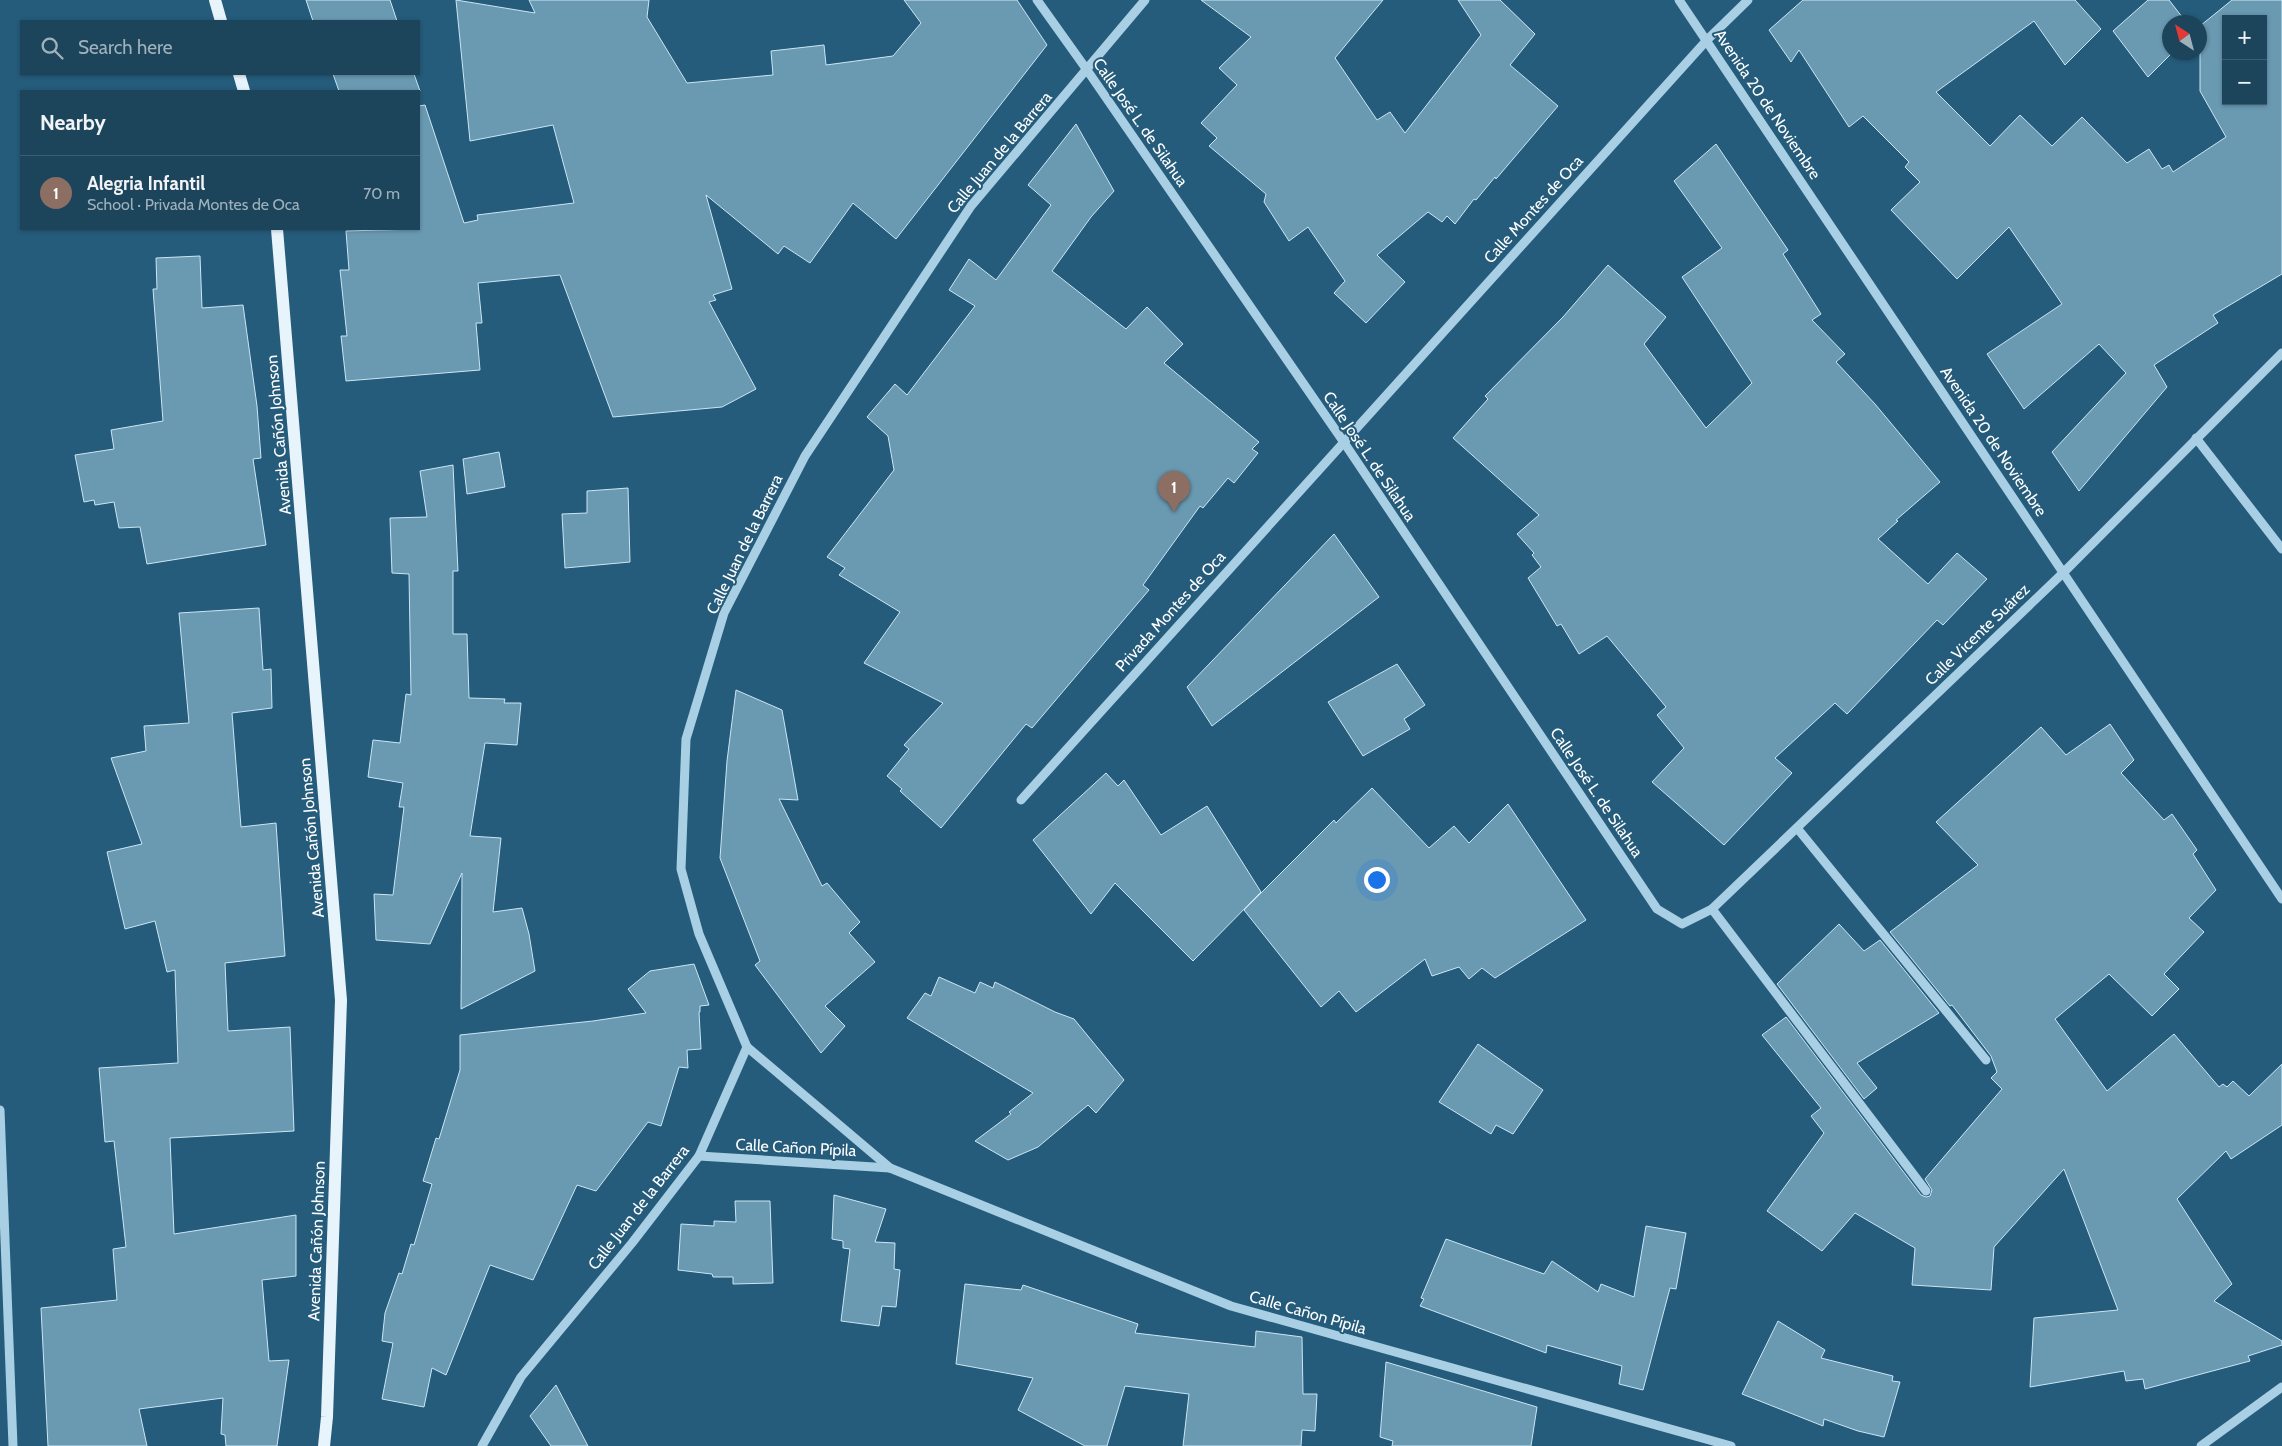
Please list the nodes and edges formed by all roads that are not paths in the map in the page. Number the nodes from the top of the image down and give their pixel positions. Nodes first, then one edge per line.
1 (214, 0) edge
2 (1037, 0) edge
3 (1145, 0) edge
4 (1679, 0) edge
5 (1748, 0) edge
6 (222, 20) edge
7 (1707, 40) junction
8 (1087, 70) junction
9 (239, 75) edge
10 (244, 90) edge
11 (277, 230) edge
12 (2282, 352) edge
13 (2196, 438) junction
14 (1343, 442) junction
15 (2282, 549) edge
16 (2064, 572) junction
17 (1021, 800) dead end
18 (1797, 828) junction
19 (2282, 899) edge
20 (1712, 909) junction
21 (1682, 924) joint
22 (747, 1047) junction
23 (1986, 1060) dead end
24 (0, 1110) edge
25 (699, 1156) junction
26 (890, 1168) junction
27 (1926, 1191) dead end
28 (2282, 1387) edge
29 (13, 1446) edge
30 (324, 1446) edge
31 (482, 1446) edge
32 (1732, 1446) edge
33 (2201, 1446) edge

1 - 6 main road
2 - 8 street, Calle José L. de Silahua
3 - 8 street, Calle Juan de la Barrera
4 - 7 street, Avenida 20 de Noviembre
5 - 7 street, Calle Montes de Oca
7 - 14 street, Calle Montes de Oca
7 - 16 street, Avenida 20 de Noviembre
8 - 14 street, Calle José L. de Silahua
8 - 22 street, Calle Juan de la Barrera
9 - 10 main road
11 - 30 main road, Avenida Cañón Johnson
12 - 13 street, Calle Vicente Suárez
13 - 15 street
13 - 16 street, Calle Vicente Suárez
14 - 17 street, Privada Montes de Oca
14 - 21 street, Calle José L. de Silahua
16 - 18 street, Calle Vicente Suárez
16 - 19 street, Avenida 20 de Noviembre
18 - 20 street, Calle Vicente Suárez
18 - 23 street
20 - 21 street, Calle Vicente Suárez
20 - 27 street
22 - 25 street, Calle Juan de la Barrera
22 - 26 street, Calle Cañon Pípila
24 - 29 street
25 - 26 street, Calle Cañon Pípila
25 - 31 street, Calle Juan de la Barrera
26 - 32 street, Calle Cañon Pípila
28 - 33 street

